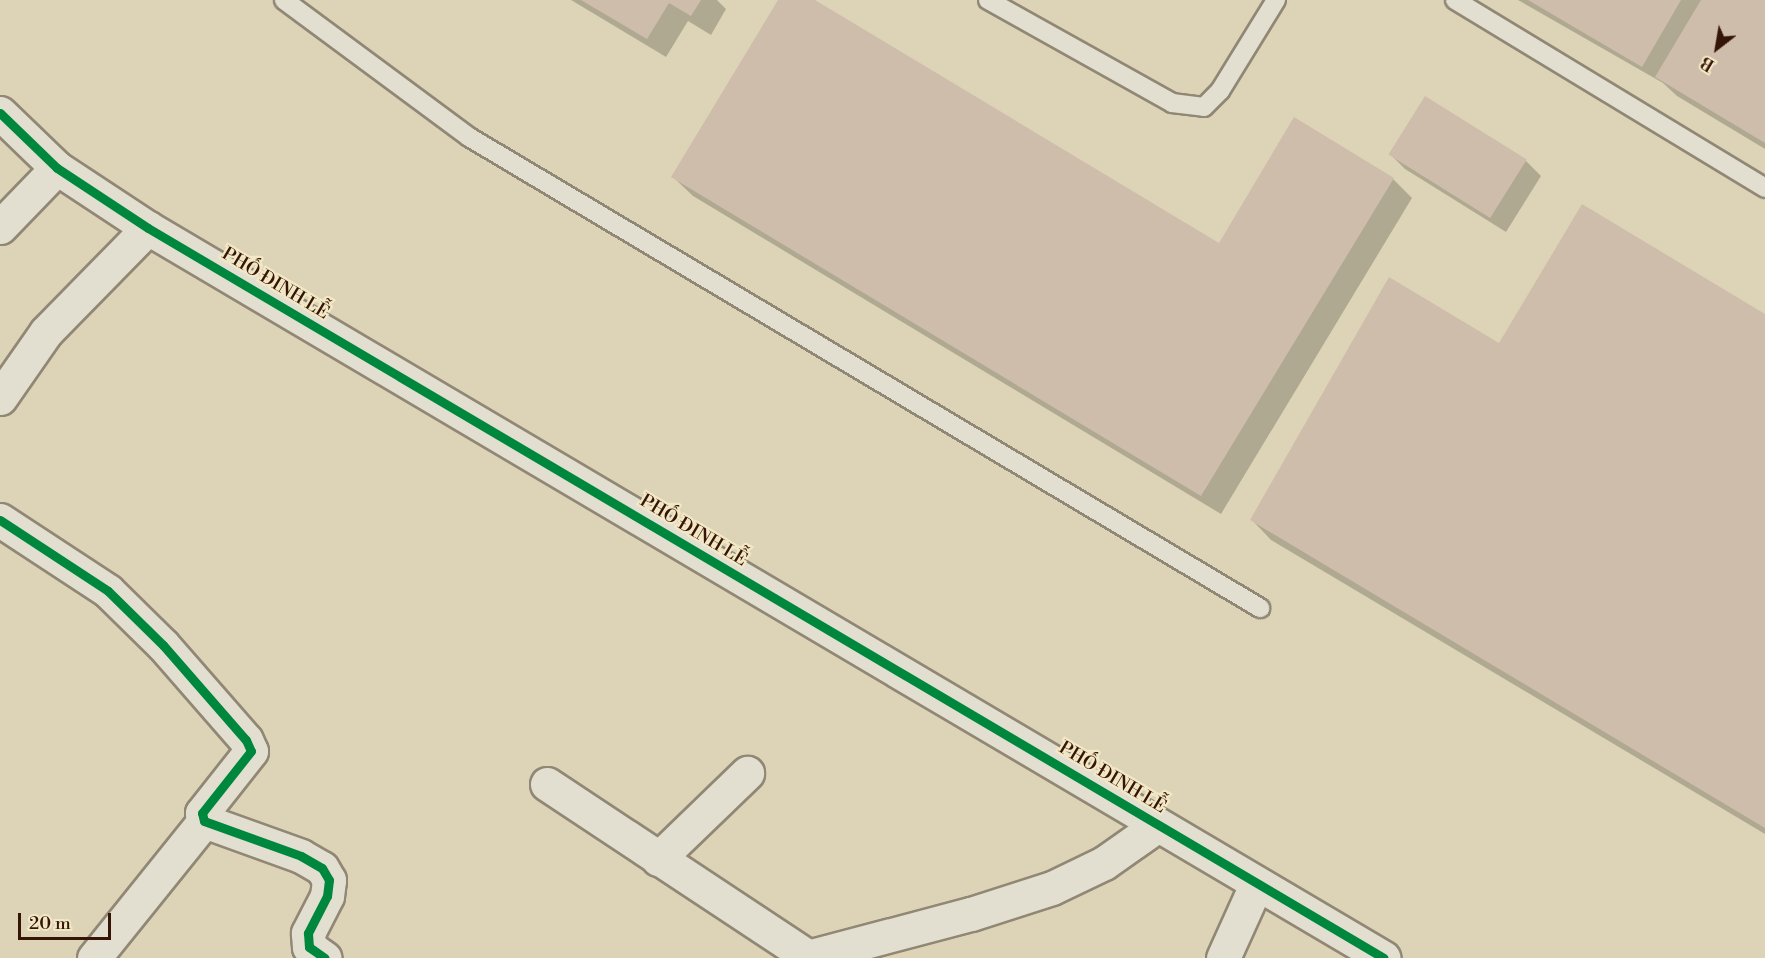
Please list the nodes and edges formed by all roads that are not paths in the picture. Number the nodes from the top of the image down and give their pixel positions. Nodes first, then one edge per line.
1 (284, 0) edge
2 (988, 0) edge
3 (1276, 0) edge
4 (1455, 0) edge
5 (0, 113) edge
6 (57, 168) junction
7 (1765, 189) edge
8 (0, 227) edge
9 (148, 228) junction
10 (0, 398) edge
11 (0, 520) edge
12 (1260, 608) dead end
13 (747, 773) dead end
14 (548, 784) dead end
15 (204, 821) junction
16 (1158, 825) junction
17 (658, 859) junction
18 (1256, 885) junction
19 (94, 958) edge
20 (325, 958) edge
21 (806, 958) edge
22 (1223, 958) edge
23 (1384, 958) edge

1 - 12 lane
2 - 3 lane
4 - 7 lane
5 - 6 street, PHỐ ĐINH LỄ
6 - 8 street
6 - 9 street, PHỐ ĐINH LỄ
9 - 10 street
9 - 16 street, PHỐ ĐINH LỄ
11 - 15 street
13 - 17 street
14 - 17 street
15 - 19 street
15 - 20 street
16 - 18 street, PHỐ ĐINH LỄ
16 - 21 street
17 - 21 street
18 - 22 street
18 - 23 street, PHỐ ĐINH LỄ

